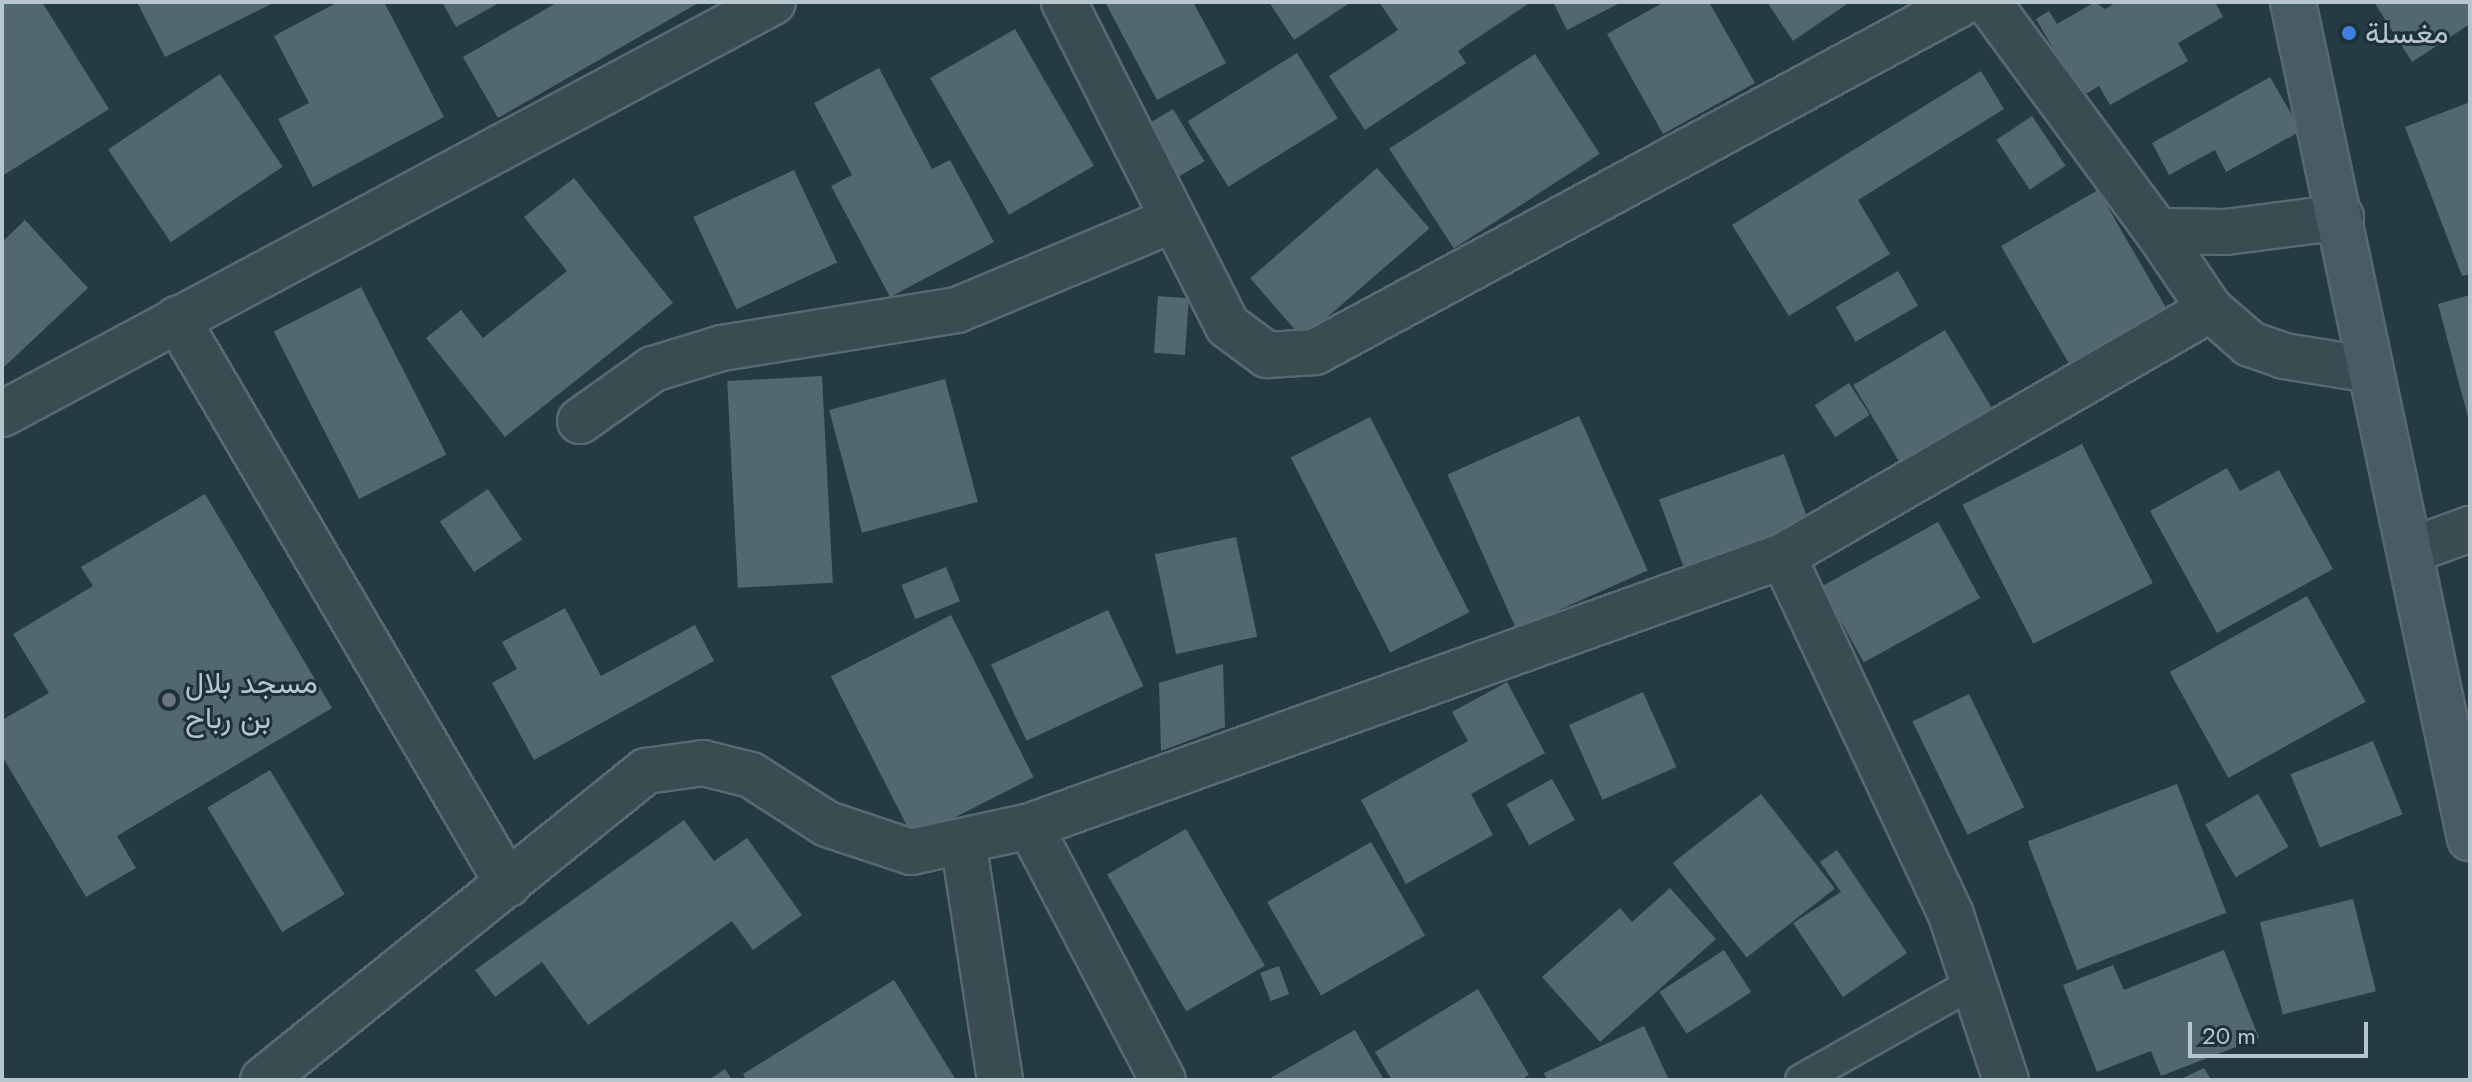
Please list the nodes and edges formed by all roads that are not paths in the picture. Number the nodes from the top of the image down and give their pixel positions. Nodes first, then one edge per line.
1 (773, 2) edge
2 (1064, 2) edge
3 (1964, 2) edge
4 (1988, 2) edge
5 (2293, 2) edge
6 (2341, 217) junction
7 (1172, 220) junction
8 (2157, 231) junction
9 (2210, 309) junction
10 (177, 319) junction
11 (2371, 370) junction
12 (2, 414) edge
13 (580, 421) dead end
14 (2470, 529) edge
15 (2410, 551) junction
16 (1783, 556) junction
17 (1030, 826) junction
18 (2470, 838) edge
19 (963, 841) junction
20 (508, 884) junction
21 (1973, 983) junction
22 (263, 1080) edge
23 (1000, 1080) edge
24 (1163, 1080) edge
25 (1801, 1080) edge
26 (2006, 1080) edge

1 - 10 street
2 - 7 street
3 - 7 street
4 - 8 street
5 - 6 main road
6 - 8 street
6 - 11 main road
7 - 13 street
8 - 9 street
9 - 11 street
9 - 16 street
10 - 12 street
10 - 20 street
11 - 15 main road
14 - 15 street
15 - 18 main road
16 - 17 street
16 - 21 street
17 - 19 street
17 - 24 street
19 - 20 street
19 - 23 street
20 - 22 street
21 - 25 lane
21 - 26 street

